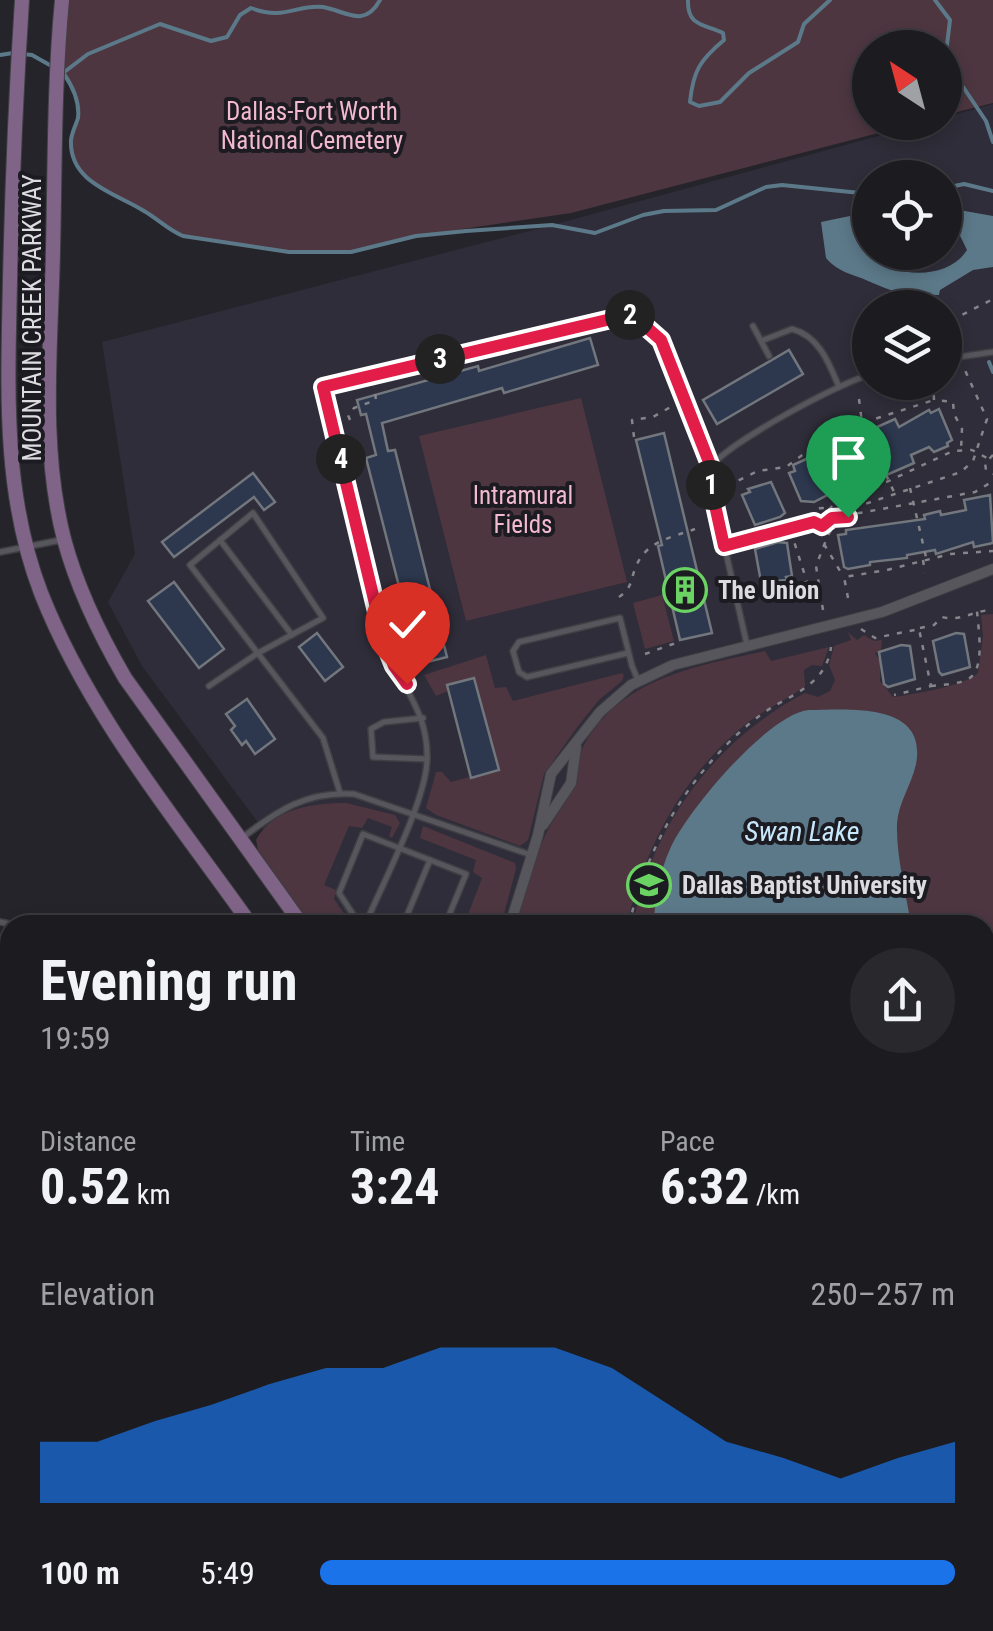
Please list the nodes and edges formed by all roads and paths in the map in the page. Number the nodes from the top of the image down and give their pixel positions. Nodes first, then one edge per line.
1 (22, 0) edge
2 (62, 0) edge
3 (993, 300) edge
4 (753, 326) dead end
5 (760, 341) junction
6 (993, 352) edge
7 (964, 355) junction
8 (768, 356) dead end
9 (373, 382) dead end
10 (852, 382) edge
11 (839, 387) junction
12 (859, 400) edge
13 (934, 400) joint
14 (676, 404) dead end
15 (643, 409) dead end
16 (643, 418) junction
17 (350, 420) dead end
18 (862, 424) junction
19 (634, 437) dead end
20 (961, 450) junction
21 (976, 452) junction
22 (993, 455) edge
23 (987, 458) junction
24 (711, 467) junction
25 (993, 474) edge
26 (993, 481) edge
27 (888, 482) junction
28 (727, 486) dead end
29 (910, 488) junction
30 (895, 493) junction
31 (916, 504) junction
32 (829, 510) junction
33 (839, 517) junction
34 (832, 518) junction
35 (814, 522) junction
36 (694, 529) dead end
37 (790, 529) junction
38 (64, 539) junction
39 (220, 540) junction
40 (824, 544) junction
41 (26, 546) junction
42 (724, 546) junction
43 (993, 551) edge
44 (0, 552) edge
45 (925, 560) junction
46 (993, 568) edge
47 (925, 573) dead end
48 (844, 577) junction
49 (807, 582) junction
50 (754, 594) dead end
51 (620, 597) dead end
52 (848, 598) dead end
53 (821, 602) junction
54 (823, 610) dead end
55 (937, 610) dead end
56 (993, 610) edge
57 (977, 612) junction
58 (942, 617) junction
59 (860, 628) dead end
60 (919, 629) junction
61 (292, 635) junction
62 (746, 645) junction
63 (831, 646) dead end
64 (673, 651) dead end
65 (258, 653) junction
66 (628, 653) junction
67 (645, 654) dead end
68 (638, 680) junction
69 (209, 686) dead end
70 (931, 686) junction
71 (894, 696) dead end
72 (423, 718) junction
73 (577, 743) junction
74 (427, 759) junction
75 (340, 793) junction
76 (412, 815) junction
77 (538, 835) junction
78 (242, 838) junction
79 (398, 847) junction
80 (530, 856) junction
81 (430, 860) junction
82 (244, 915) edge
83 (295, 915) edge
84 (355, 915) edge
85 (367, 915) edge
86 (407, 915) edge
87 (449, 915) edge
88 (513, 915) edge
89 (633, 915) edge

1 - 41 main road, MOUNTAIN CREEK PARKWAY
2 - 38 main road, MOUNTAIN CREEK PARKWAY
3 - 7 path
4 - 5 lane
5 - 8 lane
5 - 11 lane
6 - 7 lane
7 - 21 path
9 - 17 path
10 - 11 lane
11 - 24 lane
12 - 18 path
13 - 18 path
13 - 20 path
14 - 16 path
15 - 16 path
16 - 19 path
18 - 27 path
18 - 28 path
20 - 21 path
20 - 27 path
21 - 23 path
21 - 29 path
22 - 23 path
23 - 25 path
24 - 42 lane
24 - 72 lane
26 - 31 path
27 - 30 path
27 - 32 path
29 - 30 path
29 - 31 path
30 - 33 path
31 - 33 path
31 - 45 path
32 - 34 path
32 - 35 path
33 - 34 path
33 - 40 path
34 - 35 path
35 - 37 path
36 - 51 path
37 - 42 path
37 - 49 path
38 - 41 lane
38 - 78 main road, MOUNTAIN CREEK PARKWAY
39 - 61 lane
39 - 61 lane
39 - 65 lane
40 - 48 path
40 - 53 path
41 - 44 lane
41 - 82 main road, MOUNTAIN CREEK PARKWAY
42 - 62 lane
43 - 45 path
45 - 47 path
45 - 48 path
46 - 62 street
48 - 52 path
49 - 50 path
49 - 53 path
53 - 54 path
55 - 58 path
56 - 57 path
57 - 58 path
57 - 70 path
58 - 60 path
59 - 60 path
60 - 70 path
61 - 65 lane
62 - 68 street
63 - 89 path
64 - 67 path
65 - 69 lane
65 - 75 lane
66 - 66 lane
66 - 68 lane
68 - 73 street
70 - 71 path
72 - 74 lane
72 - 74 lane
73 - 77 street
73 - 77 street
74 - 76 lane
75 - 76 lane
75 - 78 lane
76 - 79 lane
76 - 80 lane
77 - 80 street
78 - 83 main road, MOUNTAIN CREEK PARKWAY
79 - 81 lane
79 - 84 lane
79 - 85 lane
80 - 88 street
81 - 86 lane
81 - 87 lane

